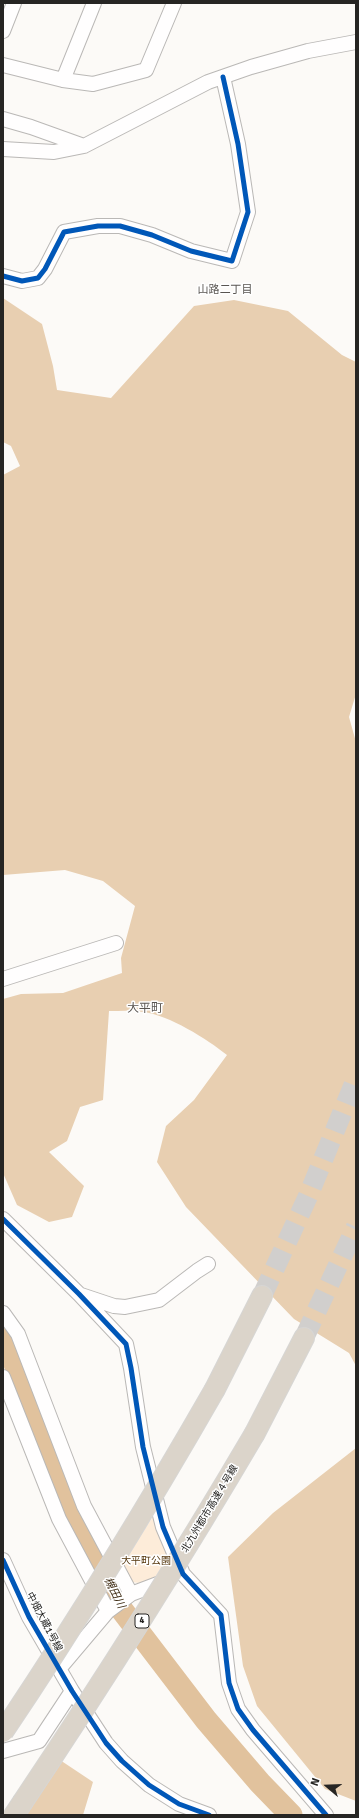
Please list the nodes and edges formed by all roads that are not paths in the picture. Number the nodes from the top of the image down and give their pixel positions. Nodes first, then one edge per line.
1 (14, 3) edge
2 (94, 3) edge
3 (174, 3) edge
4 (3, 31) edge
5 (356, 42) edge
6 (3, 65) edge
7 (223, 77) junction
8 (62, 80) junction
9 (3, 119) edge
10 (84, 146) junction
11 (3, 149) edge
12 (3, 276) edge
13 (116, 942) dead end
14 (3, 979) edge
15 (3, 1219) edge
16 (208, 1264) dead end
17 (79, 1294) junction
18 (262, 1296) tunnel mouth
19 (3, 1313) edge
20 (304, 1338) tunnel mouth
21 (3, 1377) edge
22 (3, 1560) edge
23 (183, 1574) junction
24 (131, 1594) junction
25 (108, 1610) junction
26 (59, 1669) junction
27 (72, 1691) junction
28 (3, 1732) edge
29 (3, 1752) edge
30 (18, 1809) edge
31 (209, 1815) edge
32 (326, 1815) edge

1 - 4 street
2 - 8 street
3 - 8 street
5 - 7 street
6 - 8 street
7 - 10 street
7 - 12 street
9 - 10 street
10 - 11 street
13 - 14 street
15 - 17 street
16 - 17 street
17 - 23 street
18 - 28 highway, bridge
19 - 24 street
20 - 30 highway, 北九州都市高速４号線 / 4, bridge
21 - 25 street
22 - 26 street, 中畑大蔵1号線
23 - 24 street
23 - 32 street
24 - 25 street
25 - 26 street
26 - 27 street, 中畑大蔵1号線
27 - 29 street
27 - 31 street, 中畑大蔵1号線

